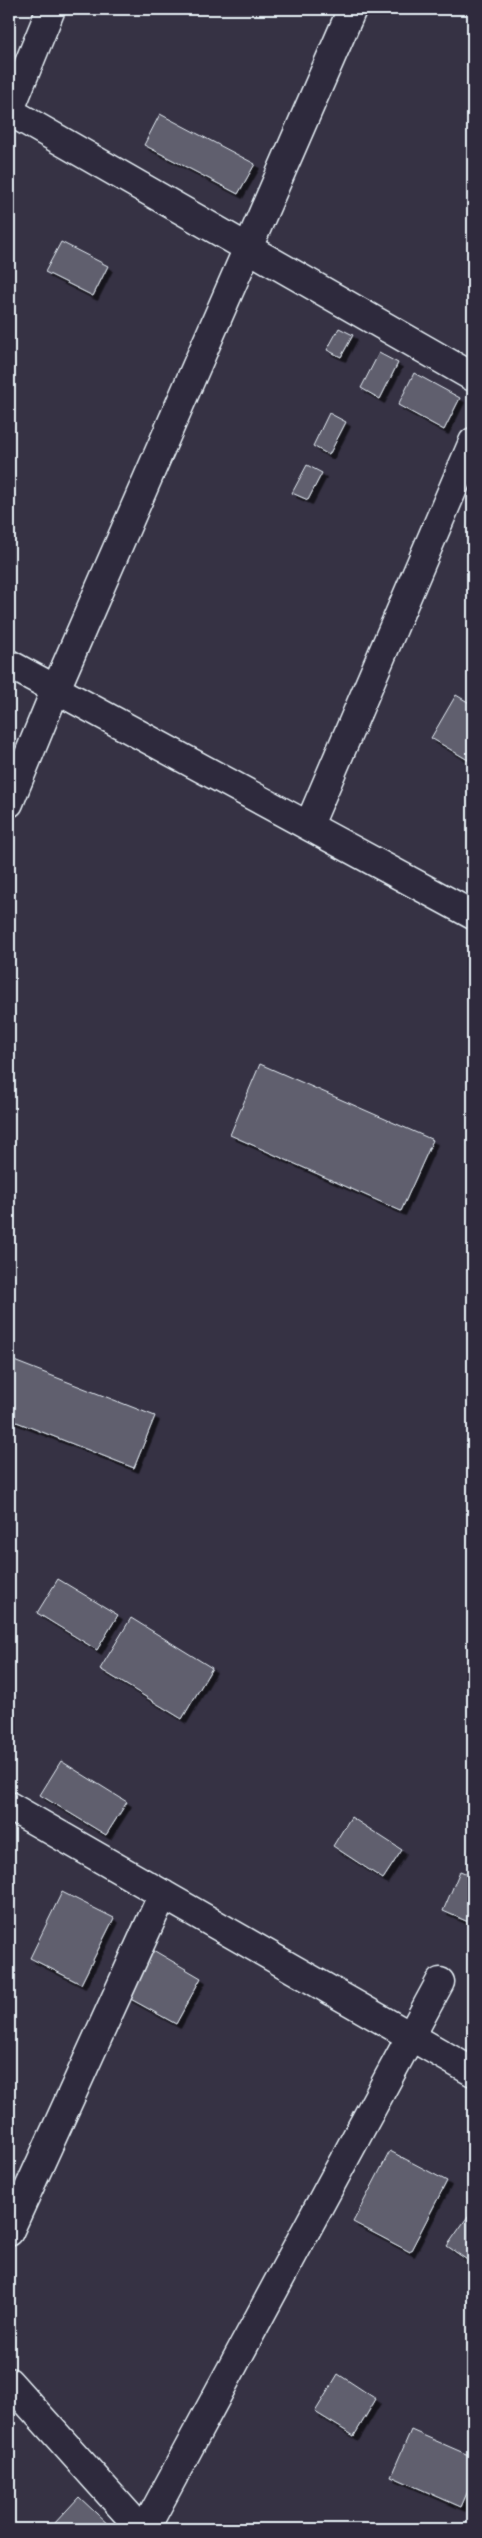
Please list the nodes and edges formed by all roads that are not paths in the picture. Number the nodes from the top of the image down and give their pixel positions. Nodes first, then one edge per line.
1 (51, 9) edge
2 (352, 9) edge
3 (9, 112) edge
4 (248, 249) junction
5 (473, 377) edge
6 (473, 442) edge
7 (9, 664) edge
8 (55, 691) junction
9 (9, 803) edge
10 (308, 825) junction
11 (473, 915) edge
12 (9, 1806) edge
13 (163, 1894) junction
14 (440, 1982) dead end
15 (412, 2037) junction
16 (473, 2072) edge
17 (9, 2232) edge
18 (9, 2382) edge
19 (141, 2529) edge
20 (145, 2529) edge

1 - 3 street
2 - 4 street
3 - 4 street
4 - 5 street
4 - 8 street
6 - 10 street
7 - 8 street
8 - 9 street
8 - 10 street
10 - 11 street
12 - 13 street
13 - 15 street
13 - 17 street
14 - 15 street
15 - 16 street
15 - 20 street
18 - 19 street

